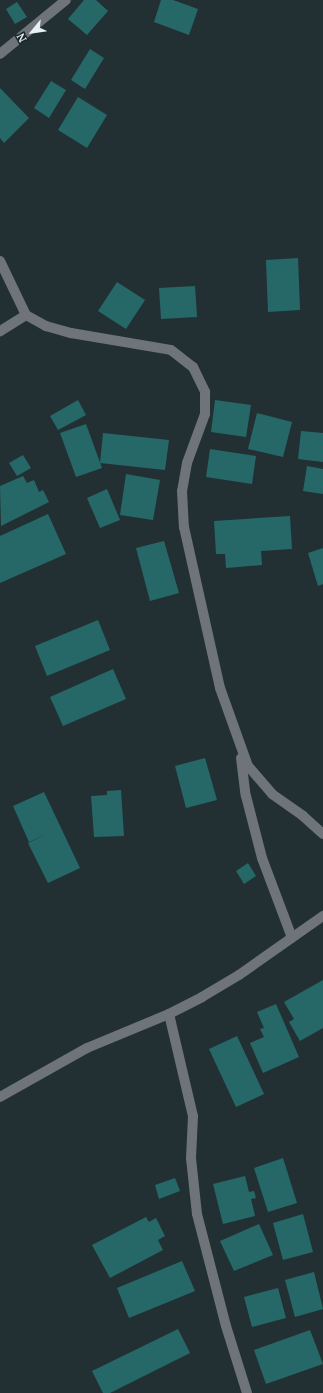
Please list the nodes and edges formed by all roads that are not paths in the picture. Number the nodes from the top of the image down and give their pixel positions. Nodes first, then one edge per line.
1 (66, 0) edge
2 (0, 54) edge
3 (0, 261) edge
4 (26, 315) junction
5 (0, 331) edge
6 (240, 750) junction
7 (323, 834) edge
8 (323, 916) edge
9 (292, 938) junction
10 (169, 1014) junction
11 (0, 1097) edge
12 (247, 1393) edge

1 - 2 street
3 - 4 street
4 - 5 street
4 - 6 street
6 - 7 street
6 - 9 street
8 - 9 street
9 - 10 street
10 - 11 street
10 - 12 street

